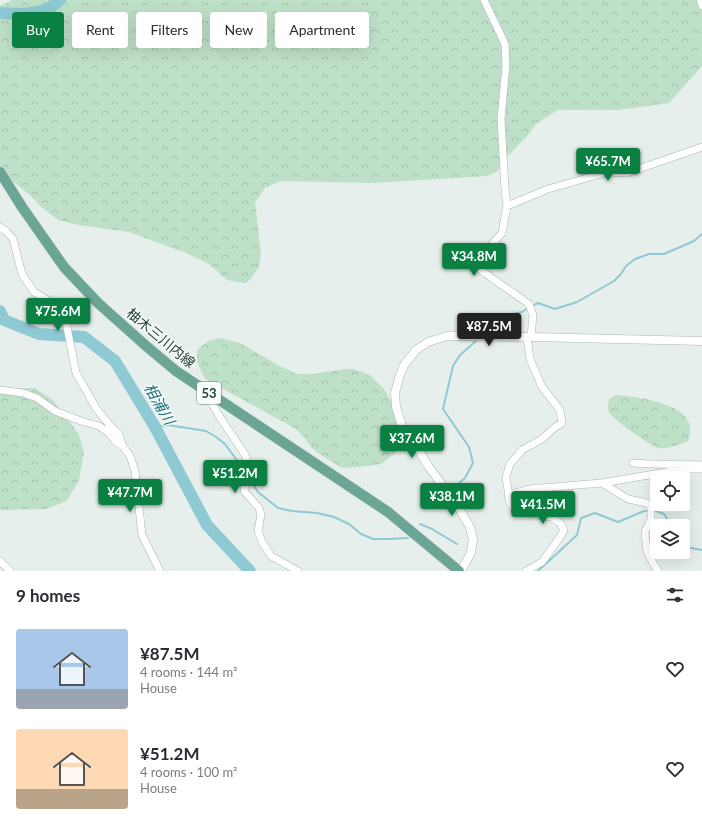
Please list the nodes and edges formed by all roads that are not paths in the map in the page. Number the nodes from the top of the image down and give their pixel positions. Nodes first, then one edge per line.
1 (484, 0) edge
2 (700, 0) edge
3 (702, 6) edge
4 (702, 147) edge
5 (0, 172) edge
6 (508, 206) junction
7 (0, 227) edge
8 (529, 336) junction
9 (702, 341) edge
10 (202, 389) junction
11 (0, 390) edge
12 (122, 445) junction
13 (633, 463) dead end
14 (702, 465) edge
15 (702, 470) edge
16 (602, 483) junction
17 (508, 495) junction
18 (0, 561) edge
19 (10, 571) edge
20 (160, 571) edge
21 (298, 571) edge
22 (460, 571) edge
23 (526, 571) edge
24 (658, 571) edge

1 - 6 street
2 - 3 street
4 - 6 street
5 - 10 main road, 柚木三川内線 / 53
6 - 8 street
7 - 12 street
8 - 9 street
8 - 17 street
8 - 22 street
10 - 21 street
10 - 22 main road, 柚木三川内線 / 53
11 - 12 street
12 - 20 street
13 - 14 street
15 - 16 street
16 - 17 street
16 - 24 street
17 - 23 street
18 - 19 street

